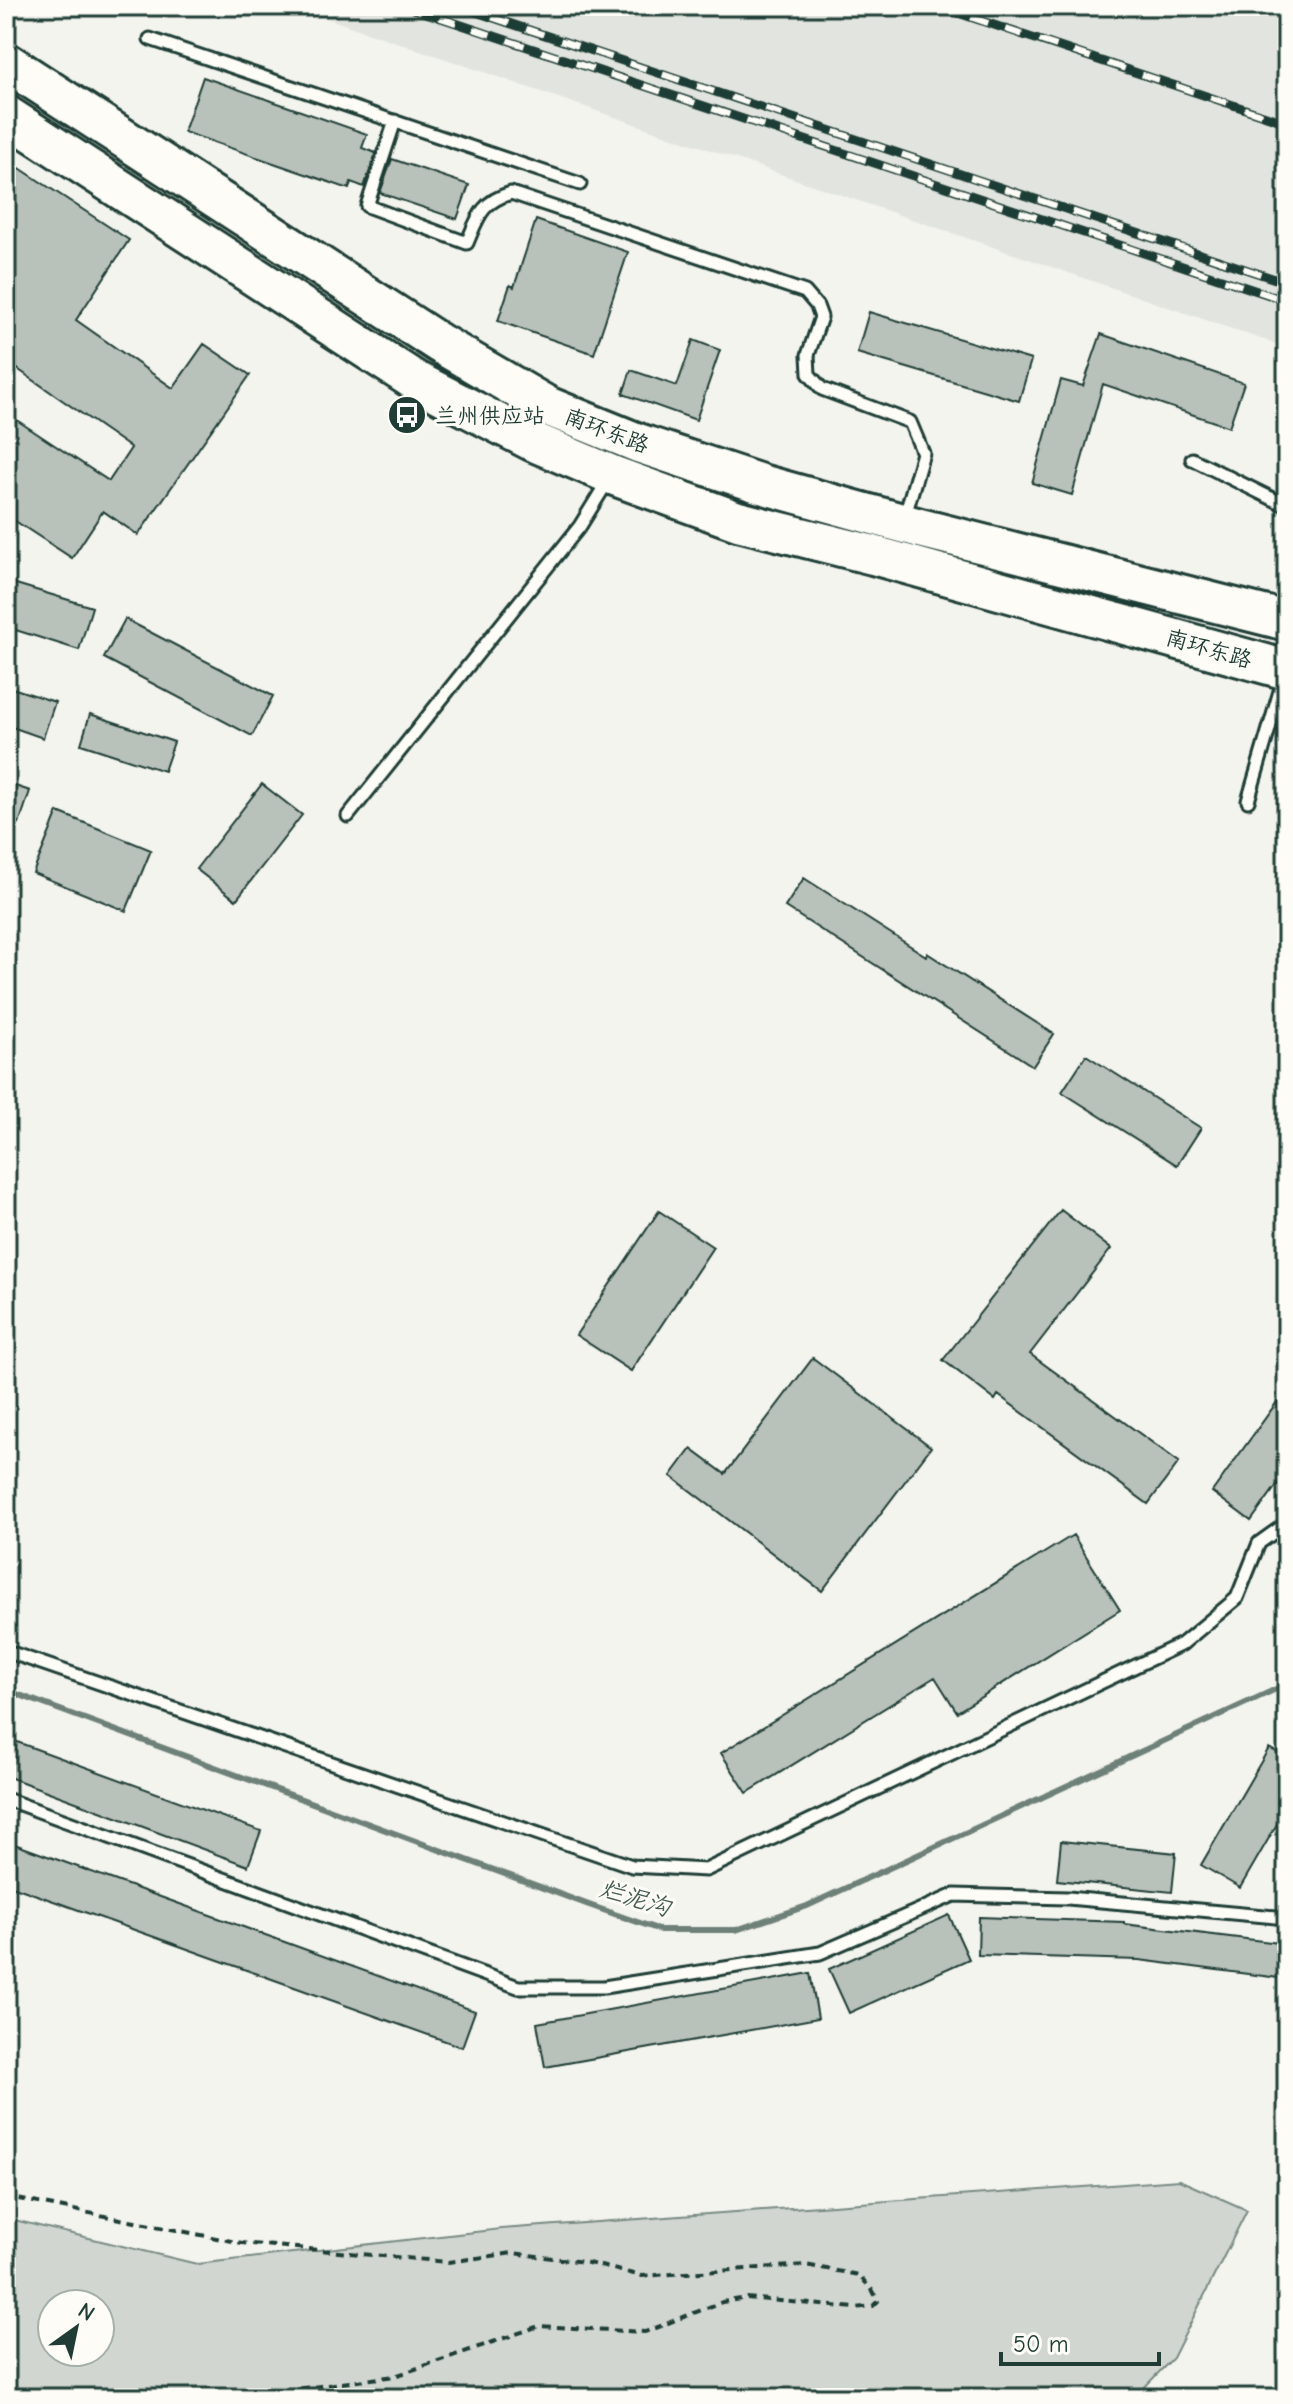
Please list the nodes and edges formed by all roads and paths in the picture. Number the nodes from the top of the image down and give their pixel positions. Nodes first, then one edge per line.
1 (150, 39) dead end
2 (6, 62) edge
3 (6, 115) edge
4 (395, 121) junction
5 (580, 184) dead end
6 (1192, 459) dead end
7 (612, 475) junction
8 (1287, 506) edge
9 (903, 523) junction
10 (1286, 617) edge
11 (1287, 670) edge
12 (1248, 801) dead end
13 (348, 816) dead end
14 (1287, 1523) edge
15 (6, 1651) edge
16 (6, 1799) edge
17 (1287, 1918) edge
18 (6, 2193) edge
19 (6, 2397) edge
20 (48, 2398) edge
21 (229, 2398) edge

1 - 4 lane
2 - 9 highway, 南环东路
3 - 7 highway, 南环东路
4 - 5 lane
4 - 9 lane
6 - 8 lane
7 - 11 highway, 南环东路
7 - 13 lane
9 - 10 highway, 南环东路
11 - 12 lane
14 - 15 lane
16 - 17 lane
18 - 21 path
19 - 20 path

